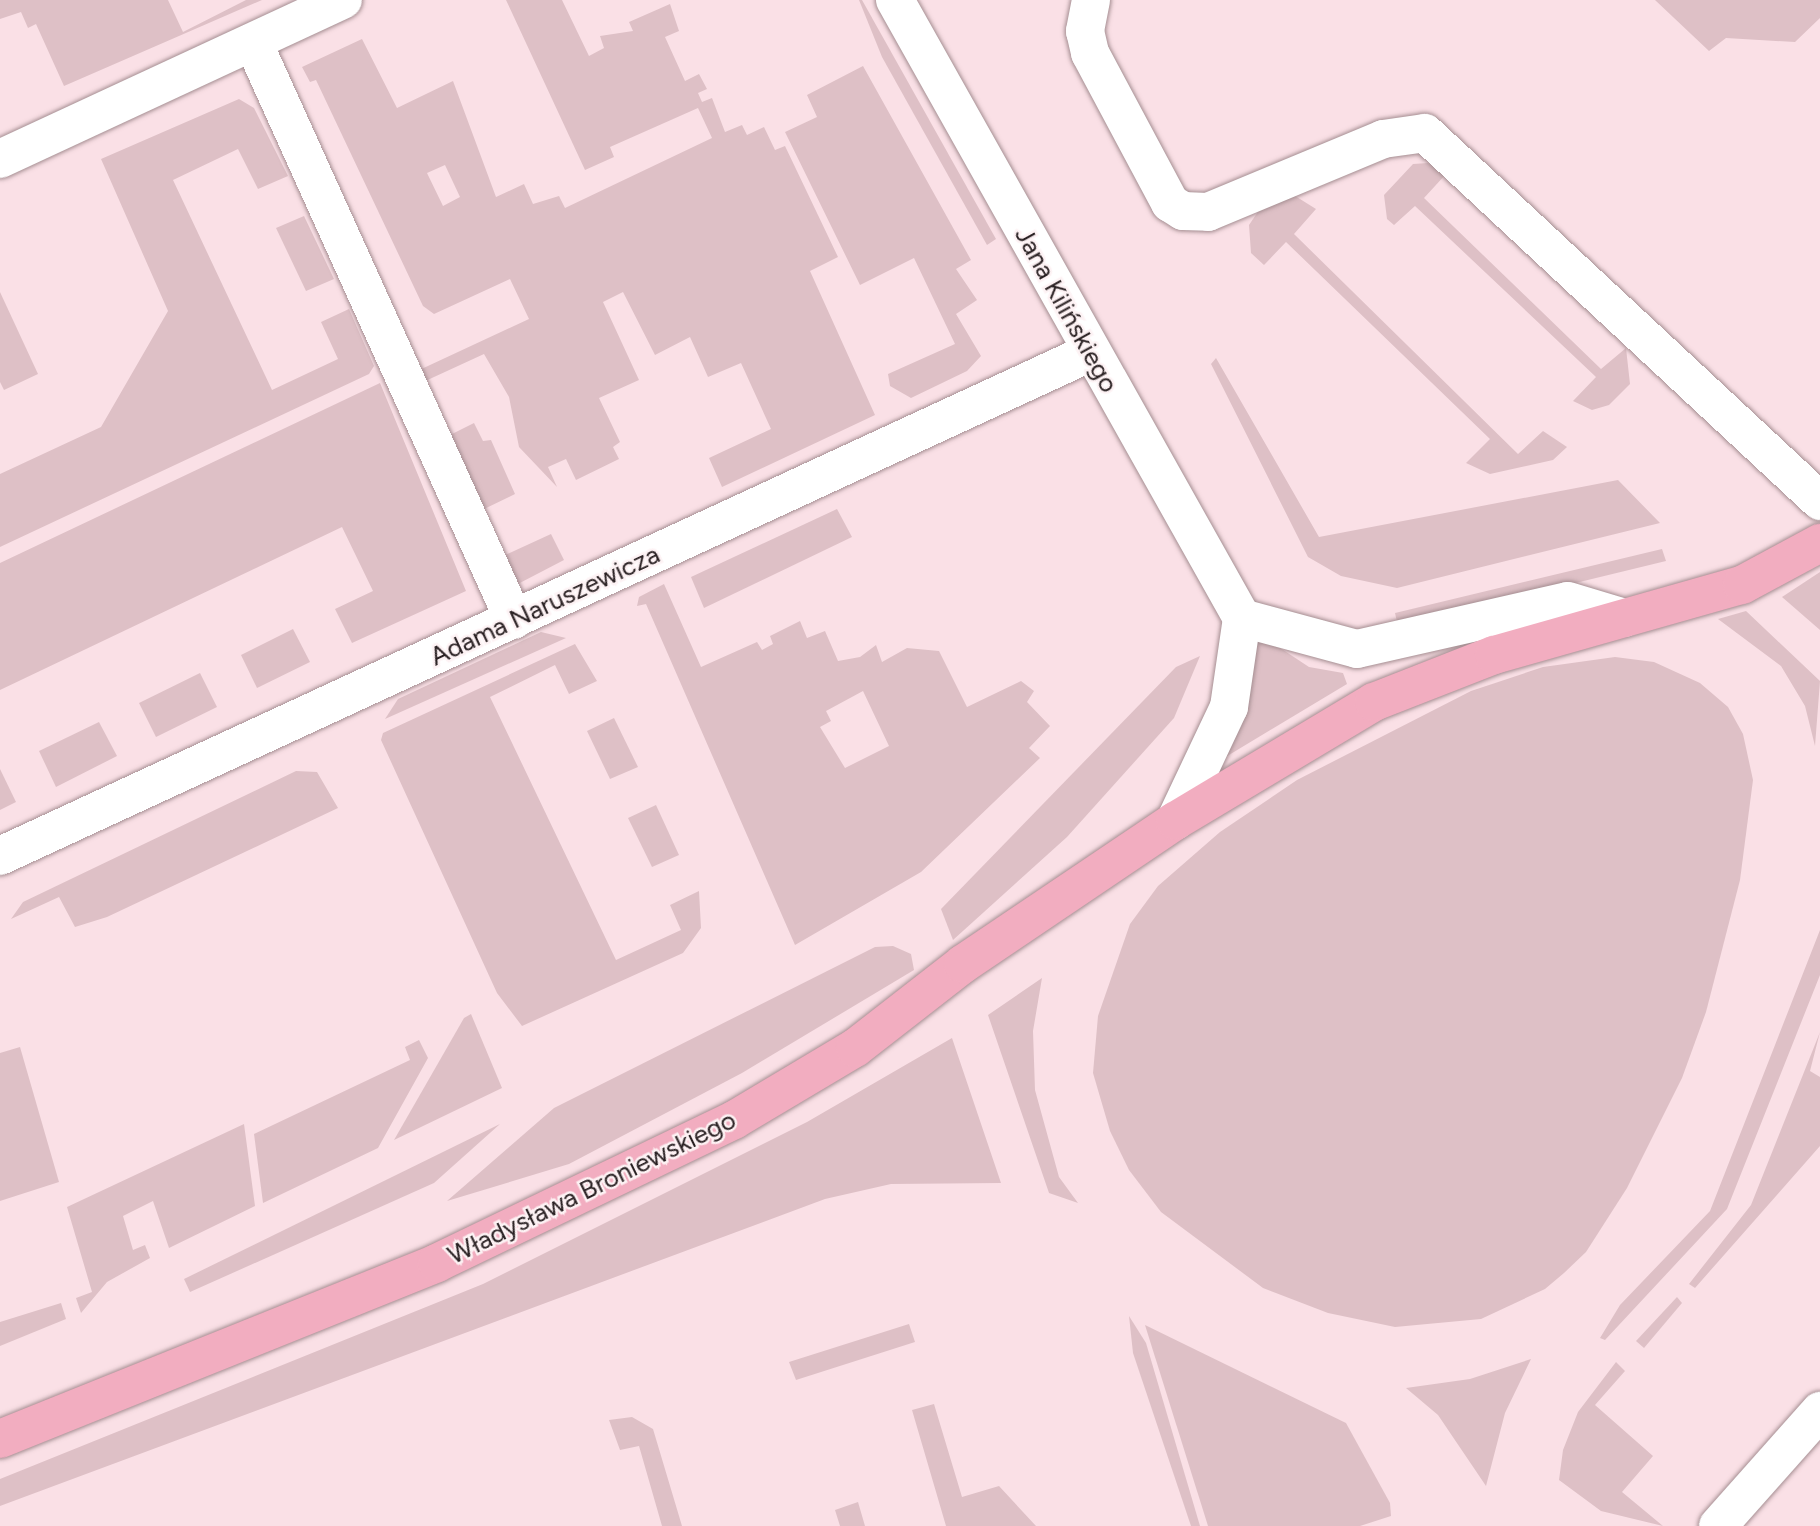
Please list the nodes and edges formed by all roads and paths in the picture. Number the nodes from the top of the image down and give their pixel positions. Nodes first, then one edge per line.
1 (343, 0) edge
2 (895, 0) edge
3 (1091, 0) edge
4 (303, 8) edge
5 (253, 42) junction
6 (0, 159) edge
7 (1089, 353) junction
8 (1820, 501) edge
9 (1820, 542) edge
10 (1635, 616) junction
11 (1242, 618) junction
12 (514, 620) junction
13 (1175, 821) junction
14 (0, 856) edge
15 (1820, 1411) edge
16 (0, 1439) edge
17 (1718, 1526) edge

1 - 4 street
2 - 7 street, Jana Kilińskiego
3 - 8 street
4 - 5 street
5 - 6 street
5 - 12 street
7 - 11 street, Jana Kilińskiego
7 - 12 street, Adama Naruszewicza
9 - 10 main road
10 - 11 street
10 - 13 main road, Władysława Broniewskiego
11 - 13 street
12 - 14 street, Adama Naruszewicza
13 - 16 main road, Władysława Broniewskiego
15 - 17 street

